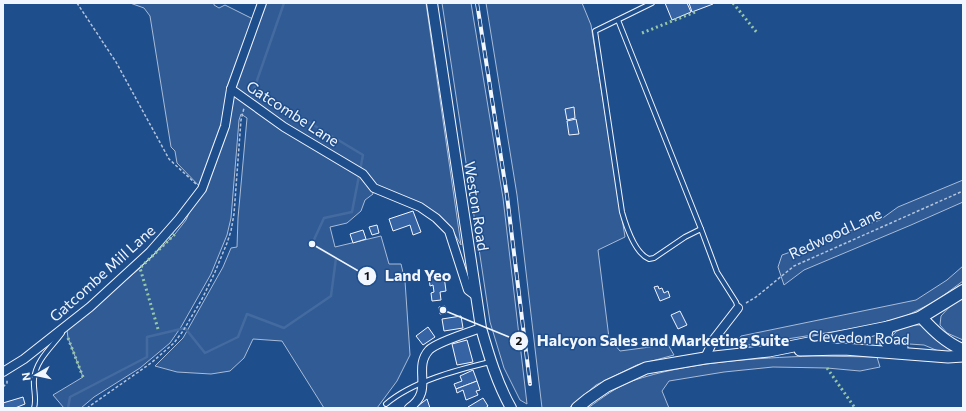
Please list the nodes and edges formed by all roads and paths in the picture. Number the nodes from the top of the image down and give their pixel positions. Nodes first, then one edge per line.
1 (77, 3) edge
2 (262, 3) edge
3 (432, 3) edge
4 (652, 3) edge
5 (618, 20) junction
6 (231, 89) junction
7 (246, 100) junction
8 (202, 189) junction
9 (963, 191) edge
10 (701, 229) junction
11 (963, 291) edge
12 (476, 296) junction
13 (738, 308) junction
14 (921, 317) junction
15 (66, 326) junction
16 (888, 327) junction
17 (481, 328) junction
18 (963, 350) edge
19 (769, 351) junction
20 (963, 356) edge
21 (948, 357) junction
22 (705, 358) junction
23 (490, 362) junction
24 (3, 372) edge
25 (423, 383) junction
26 (386, 404) dead end
27 (34, 408) edge
28 (87, 408) edge
29 (409, 408) edge
30 (511, 408) edge
31 (577, 408) edge

1 - 8 path
2 - 6 street, Gatcombe Lane
3 - 12 street, Weston Road
4 - 5 lane
5 - 10 lane
5 - 10 lane
6 - 7 street, Gatcombe Lane
6 - 8 street, Gatcombe Mill Lane
7 - 12 street, Gatcombe Lane
7 - 28 path
8 - 15 street, Gatcombe Mill Lane
9 - 13 path, Redwood Lane
10 - 13 lane
11 - 14 main road
12 - 17 street, Weston Road
13 - 22 street
14 - 16 main road, Clevedon Road
14 - 18 main road, Clevedon Road
15 - 24 street, Gatcombe Mill Lane
15 - 27 lane
16 - 19 main road, Clevedon Road
16 - 21 main road, Clevedon Road
17 - 23 street, Weston Road
17 - 25 street
19 - 21 main road, Clevedon Road
19 - 22 main road, Clevedon Road
20 - 21 main road, Clevedon Road
22 - 31 main road, Clevedon Road
23 - 25 lane
23 - 30 street, Weston Road
25 - 26 lane
25 - 29 street

